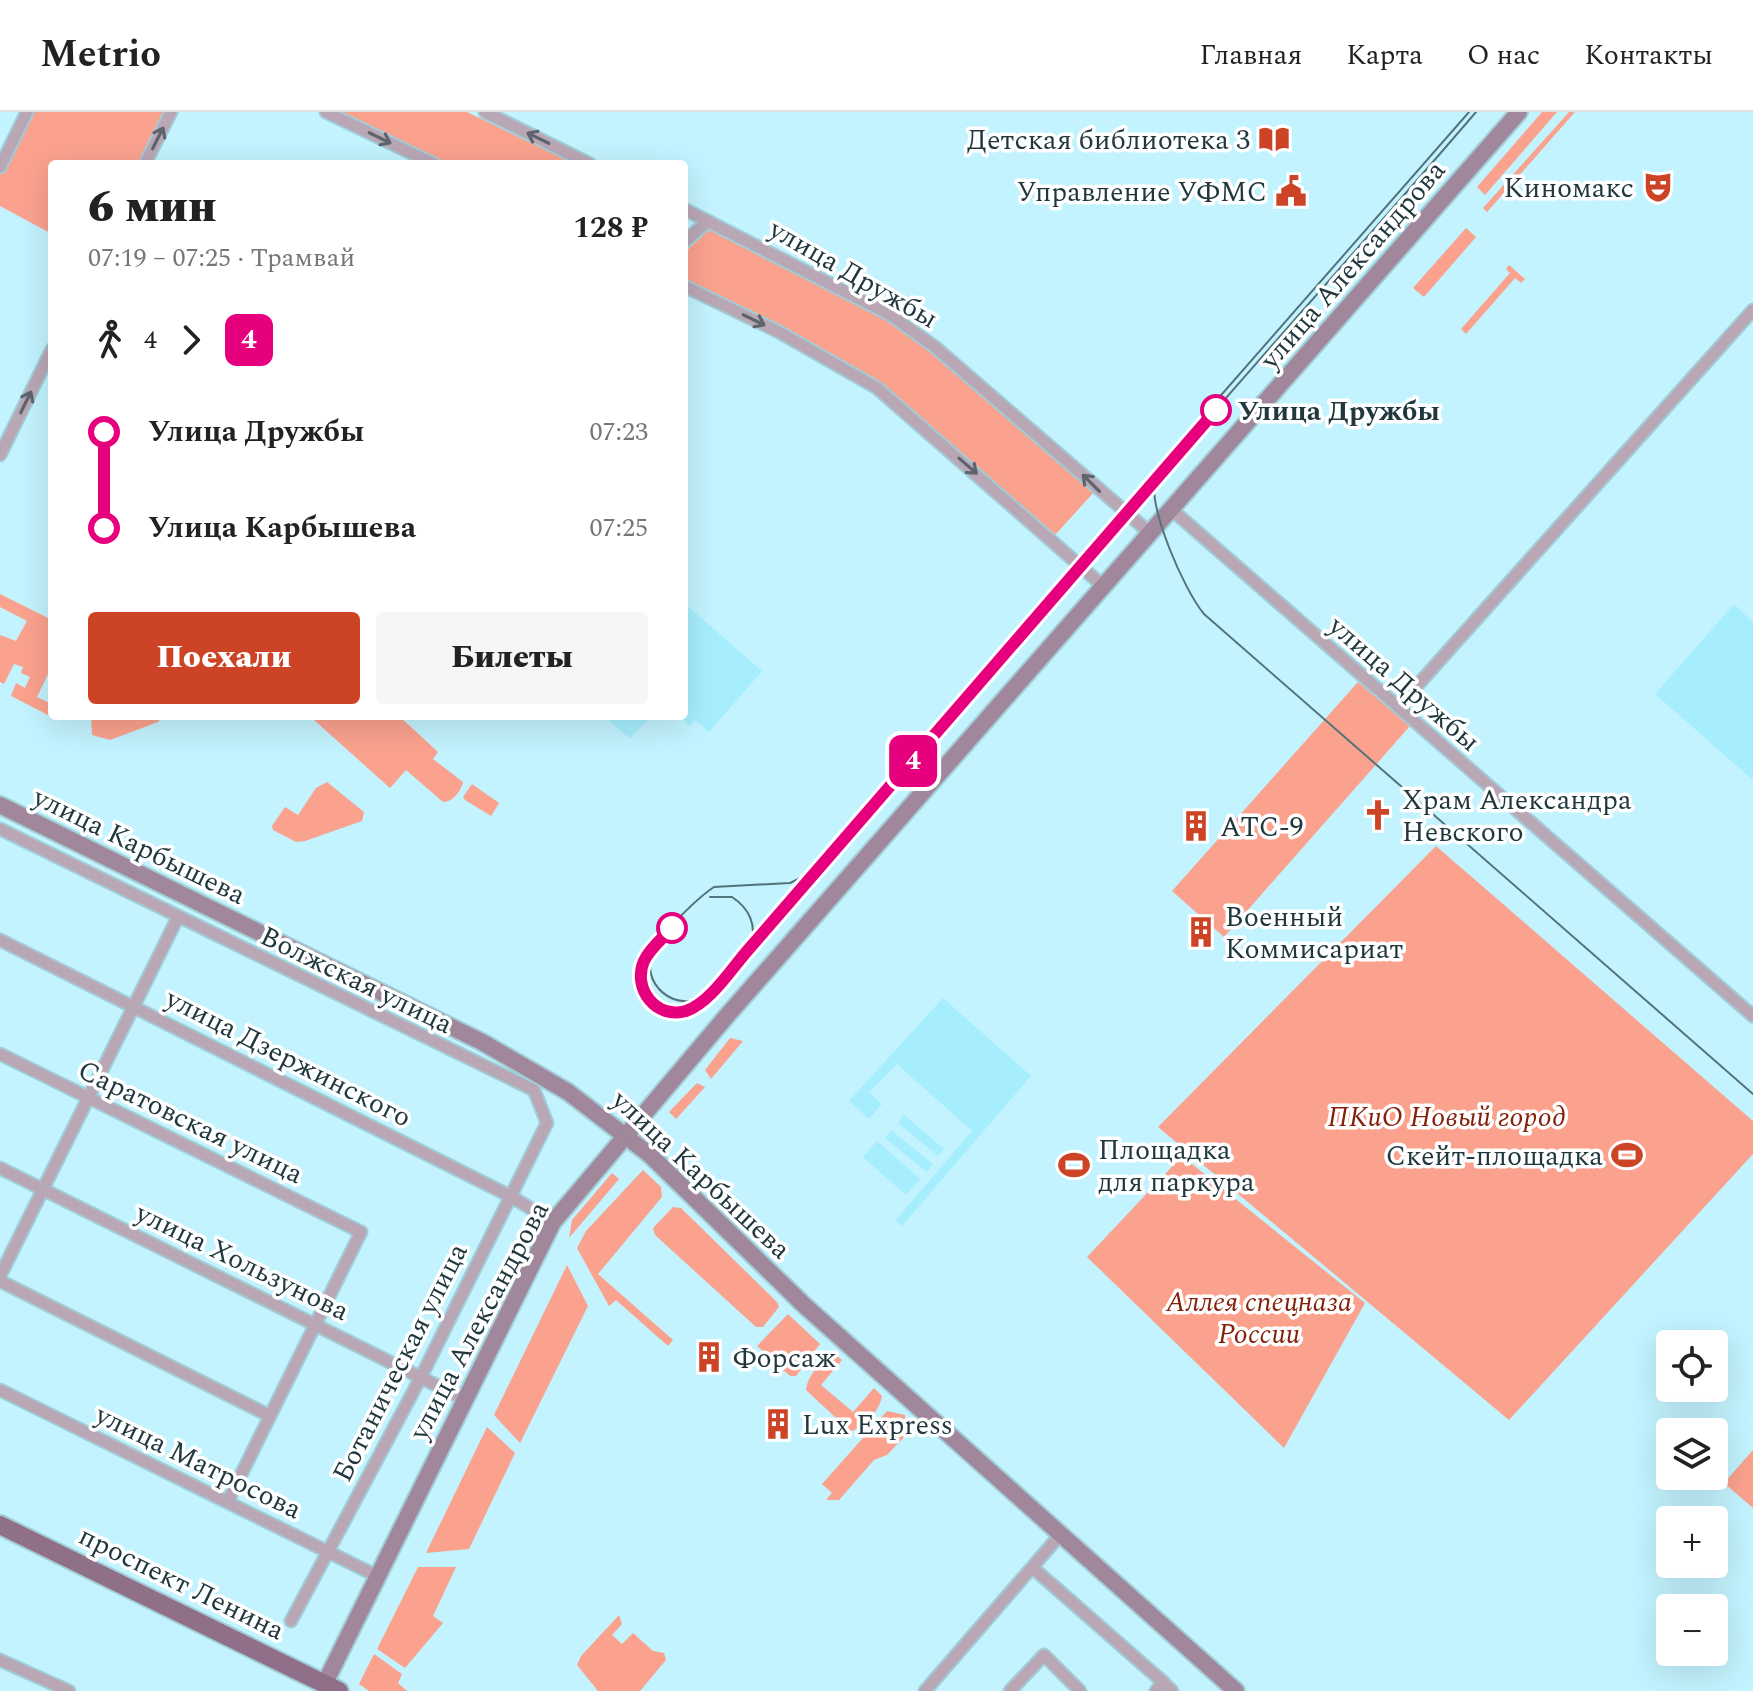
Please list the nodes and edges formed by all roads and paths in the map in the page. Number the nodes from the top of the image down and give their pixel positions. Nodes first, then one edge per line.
1 (27, 112) edge
2 (171, 112) edge
3 (326, 112) edge
4 (485, 112) edge
5 (1519, 112) edge
6 (147, 160) edge
7 (426, 160) edge
8 (582, 160) edge
9 (0, 167) edge
10 (688, 211) edge
11 (708, 221) junction
12 (688, 238) edge
13 (688, 288) edge
14 (1753, 310) edge
15 (48, 357) edge
16 (0, 455) edge
17 (1171, 509) junction
18 (1150, 533) junction
19 (1103, 586) junction
20 (1398, 707) junction
21 (0, 805) edge
22 (0, 829) edge
23 (177, 919) junction
24 (0, 940) edge
25 (134, 1006) junction
26 (1753, 1016) edge
27 (0, 1054) edge
28 (89, 1097) junction
29 (547, 1123) joint
30 (627, 1135) junction
31 (0, 1168) edge
32 (43, 1189) junction
33 (510, 1196) junction
34 (553, 1222) junction
35 (0, 1279) edge
36 (315, 1324) junction
37 (421, 1377) junction
38 (0, 1390) edge
39 (464, 1399) junction
40 (270, 1416) junction
41 (228, 1501) junction
42 (0, 1525) edge
43 (1060, 1535) junction
44 (328, 1552) junction
45 (1033, 1568) junction
46 (377, 1576) junction
47 (291, 1621) dead end
48 (0, 1660) edge
49 (332, 1687) edge
50 (1164, 1688) edge
51 (69, 1691) edge
52 (925, 1691) edge
53 (1010, 1691) edge
54 (1080, 1691) edge
55 (1236, 1691) edge

1 - 9 street
6 -> 2 street
3 -> 7 street
8 -> 4 street
5 - 17 main road, улица Александрова
10 - 11 street, улица Дружбы
11 - 12 street
18 -> 11 street, улица Дружбы
13 -> 19 street
14 - 20 street
16 -> 15 street
17 - 18 main road, улица Александрова
17 - 20 street, улица Дружбы
18 - 19 main road, улица Александрова
19 - 30 main road, улица Александрова
20 - 26 street, улица Дружбы
21 - 30 main road, улица Карбышева
22 - 23 street, Волжская улица
23 - 25 street
23 - 29 street, Волжская улица
24 - 25 street, улица Дзержинского
25 - 28 street
25 - 33 street, улица Дзержинского
27 - 28 street, Саратовская улица
28 - 32 street
28 - 36 street, Саратовская улица
29 - 33 street, Ботаническая улица
30 - 34 main road, улица Александрова
30 - 43 main road, улица Карбышева
31 - 32 street, улица Хользунова
32 - 35 street
32 - 36 street, улица Хользунова
33 - 34 street, улица Дзержинского
33 - 37 street, Ботаническая улица
34 - 39 main road, улица Александрова
35 - 40 street
36 - 37 street, улица Хользунова
36 - 40 street
37 - 39 street, улица Хользунова
37 - 44 street, Ботаническая улица
38 - 41 street, улица Матросова
39 - 46 main road, улица Александрова
40 - 41 street
41 - 44 street, улица Матросова
42 - 49 main road, проспект Ленина
43 - 45 street
43 - 55 main road, улица Карбышева
44 - 46 street, улица Матросова
44 - 47 street, Ботаническая улица
45 - 50 street
45 - 52 street
46 - 49 main road, улица Александрова
48 - 51 street
53 - 54 street

